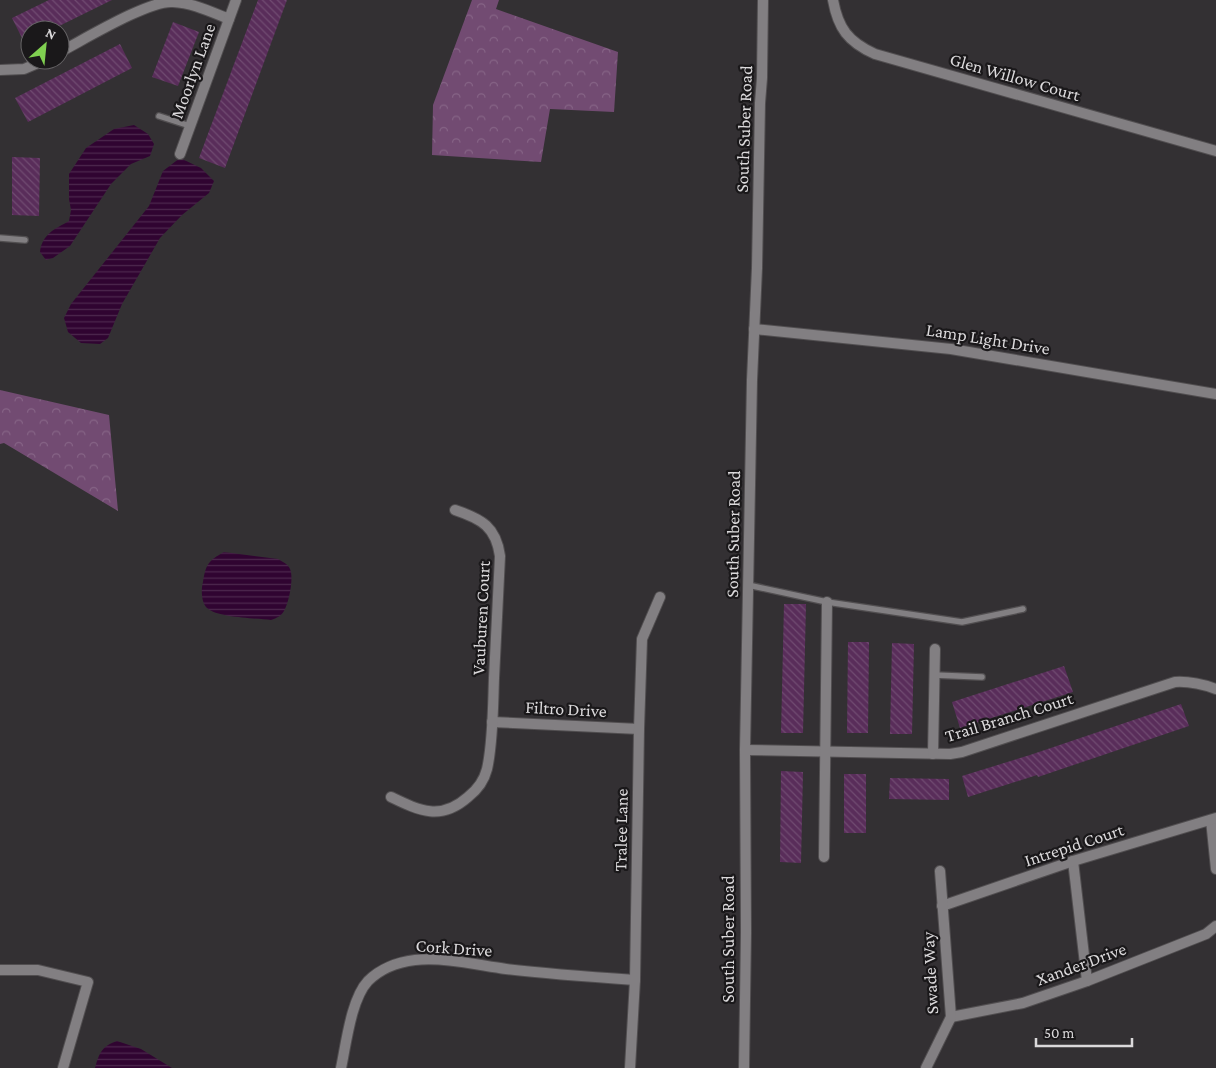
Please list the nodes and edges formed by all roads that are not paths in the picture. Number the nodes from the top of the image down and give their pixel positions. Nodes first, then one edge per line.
1 (236, 0) edge
2 (763, 0) edge
3 (833, 0) edge
4 (229, 19) junction
5 (70, 47) edge
6 (20, 68) edge
7 (0, 70) edge
8 (159, 116) dead end
9 (190, 126) junction
10 (1216, 151) edge
11 (180, 154) dead end
12 (0, 238) edge
13 (25, 240) dead end
14 (754, 329) junction
15 (1216, 394) edge
16 (455, 510) dead end
17 (748, 585) junction
18 (660, 597) dead end
19 (827, 602) junction
20 (1023, 609) dead end
21 (935, 649) dead end
22 (934, 675) junction
23 (982, 677) dead end
24 (1216, 689) edge
25 (492, 722) junction
26 (639, 729) junction
27 (745, 750) junction
28 (826, 752) junction
29 (933, 754) junction
30 (391, 797) dead end
31 (1214, 819) edge
32 (824, 857) dead end
33 (1073, 861) junction
34 (1216, 869) edge
35 (940, 871) dead end
36 (942, 906) junction
37 (1216, 926) edge
38 (0, 970) edge
39 (635, 980) junction
40 (1087, 981) junction
41 (951, 1018) junction
42 (63, 1068) edge
43 (341, 1068) edge
44 (630, 1068) edge
45 (744, 1068) edge
46 (926, 1068) edge

1 - 4 street, Moorlyn Lane
2 - 14 street, South Suber Road
3 - 10 street, Glen Willow Court
4 - 5 street
4 - 9 street, Moorlyn Lane
6 - 7 street
8 - 9 lane
9 - 11 street, Moorlyn Lane
12 - 13 lane
14 - 15 street, Lamp Light Drive
14 - 17 street, South Suber Road
16 - 25 street, Vauburen Court
17 - 19 lane
17 - 27 street, South Suber Road
18 - 26 street, Tralee Lane
19 - 20 lane
19 - 28 street
21 - 22 street
22 - 23 lane
22 - 29 street
24 - 29 street, Trail Branch Court
25 - 26 street, Filtro Drive
25 - 30 street, Vauburen Court
26 - 39 street, Tralee Lane
27 - 28 street, Trail Branch Court
27 - 45 street, South Suber Road
28 - 29 street, Trail Branch Court
28 - 32 street
31 - 33 street, Intrepid Court
31 - 34 street
33 - 36 street, Intrepid Court
33 - 40 street
35 - 36 street, Swade Way
36 - 41 street, Swade Way
37 - 40 street, Xander Drive
38 - 42 street
39 - 43 street, Cork Drive
39 - 44 street, Tralee Lane
40 - 41 street, Xander Drive
41 - 46 street, Swade Way

